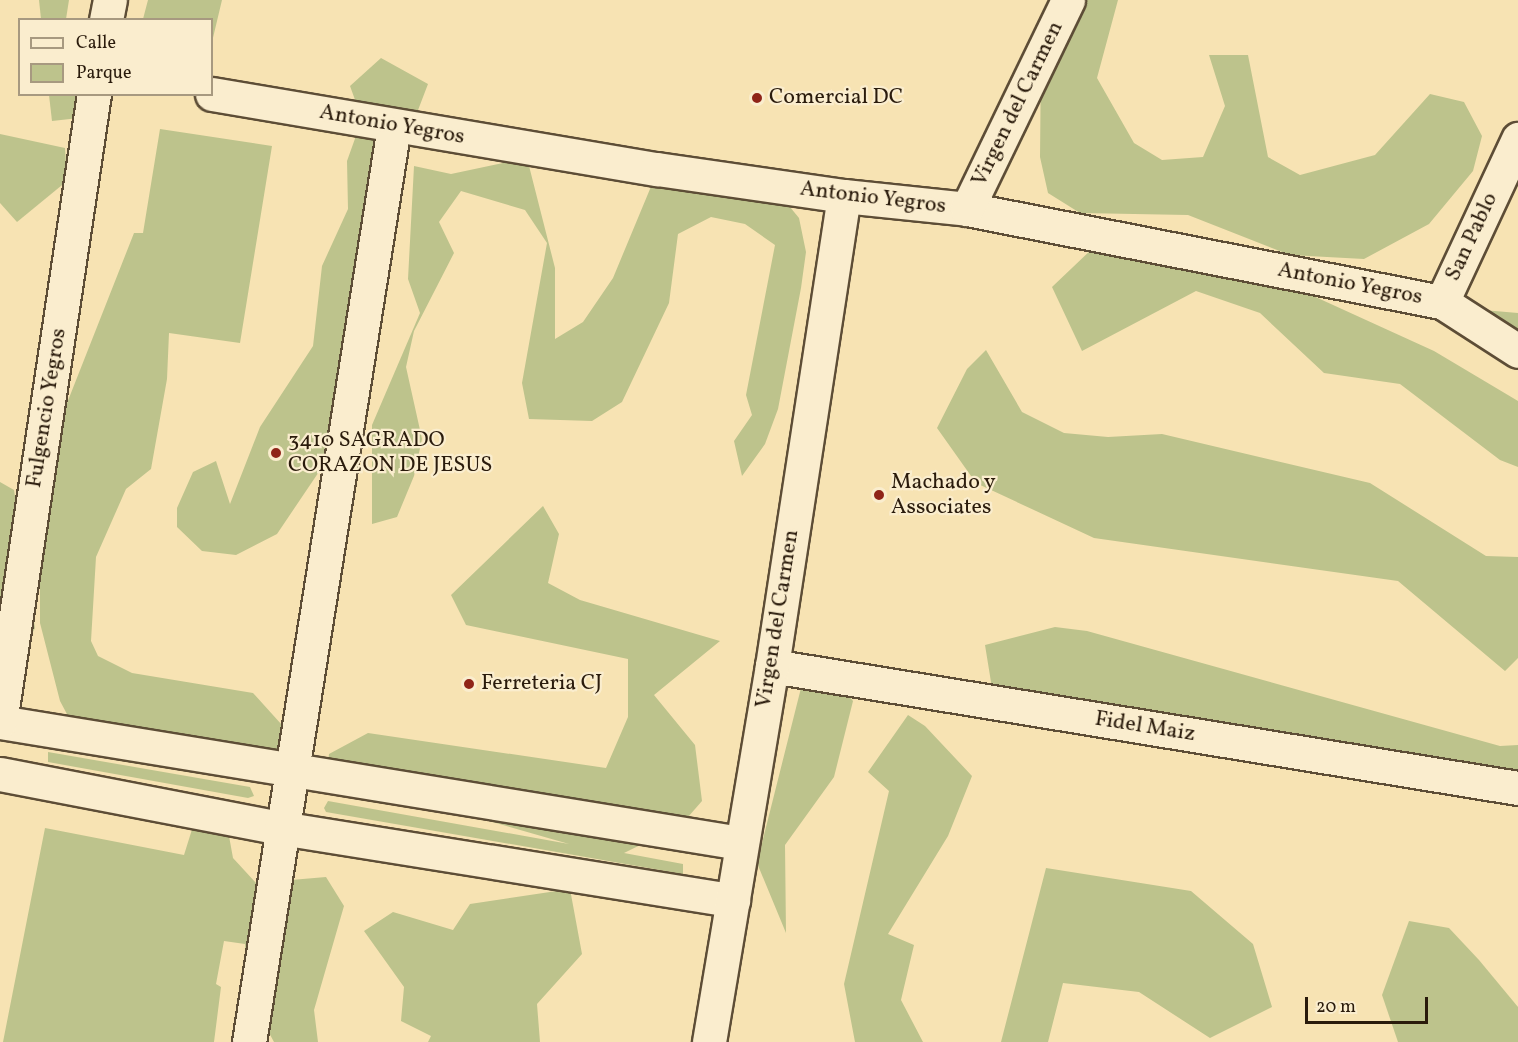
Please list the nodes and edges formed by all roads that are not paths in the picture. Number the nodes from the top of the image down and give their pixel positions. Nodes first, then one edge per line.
1 (110, 0) edge
2 (1068, 0) edge
3 (106, 18) edge
4 (213, 93) edge
5 (94, 96) edge
6 (394, 126) junction
7 (1518, 139) edge
8 (844, 196) junction
9 (967, 209) junction
10 (1442, 302) junction
11 (1518, 351) edge
12 (772, 666) junction
13 (0, 722) edge
14 (290, 771) junction
15 (0, 774) edge
16 (1518, 788) edge
17 (280, 828) junction
18 (740, 843) junction
19 (732, 900) junction
20 (249, 1042) edge
21 (709, 1042) edge

1 - 3 street
2 - 9 street, Virgen del Carmen
4 - 6 street, Antonio Yegros
5 - 13 street, Fulgencio Yegros
6 - 8 street, Antonio Yegros
6 - 14 street
7 - 10 street, San Pablo
8 - 9 street, Antonio Yegros
8 - 12 street, Virgen del Carmen
9 - 10 street, Antonio Yegros
10 - 11 street, Antonio Yegros
12 - 16 street, Fidel Maiz
12 - 18 street, Virgen del Carmen
13 - 14 street
14 - 17 street
14 - 18 street
15 - 17 street
17 - 19 street
17 - 20 street
18 - 19 street, Virgen del Carmen
19 - 21 street, Virgen del Carmen

